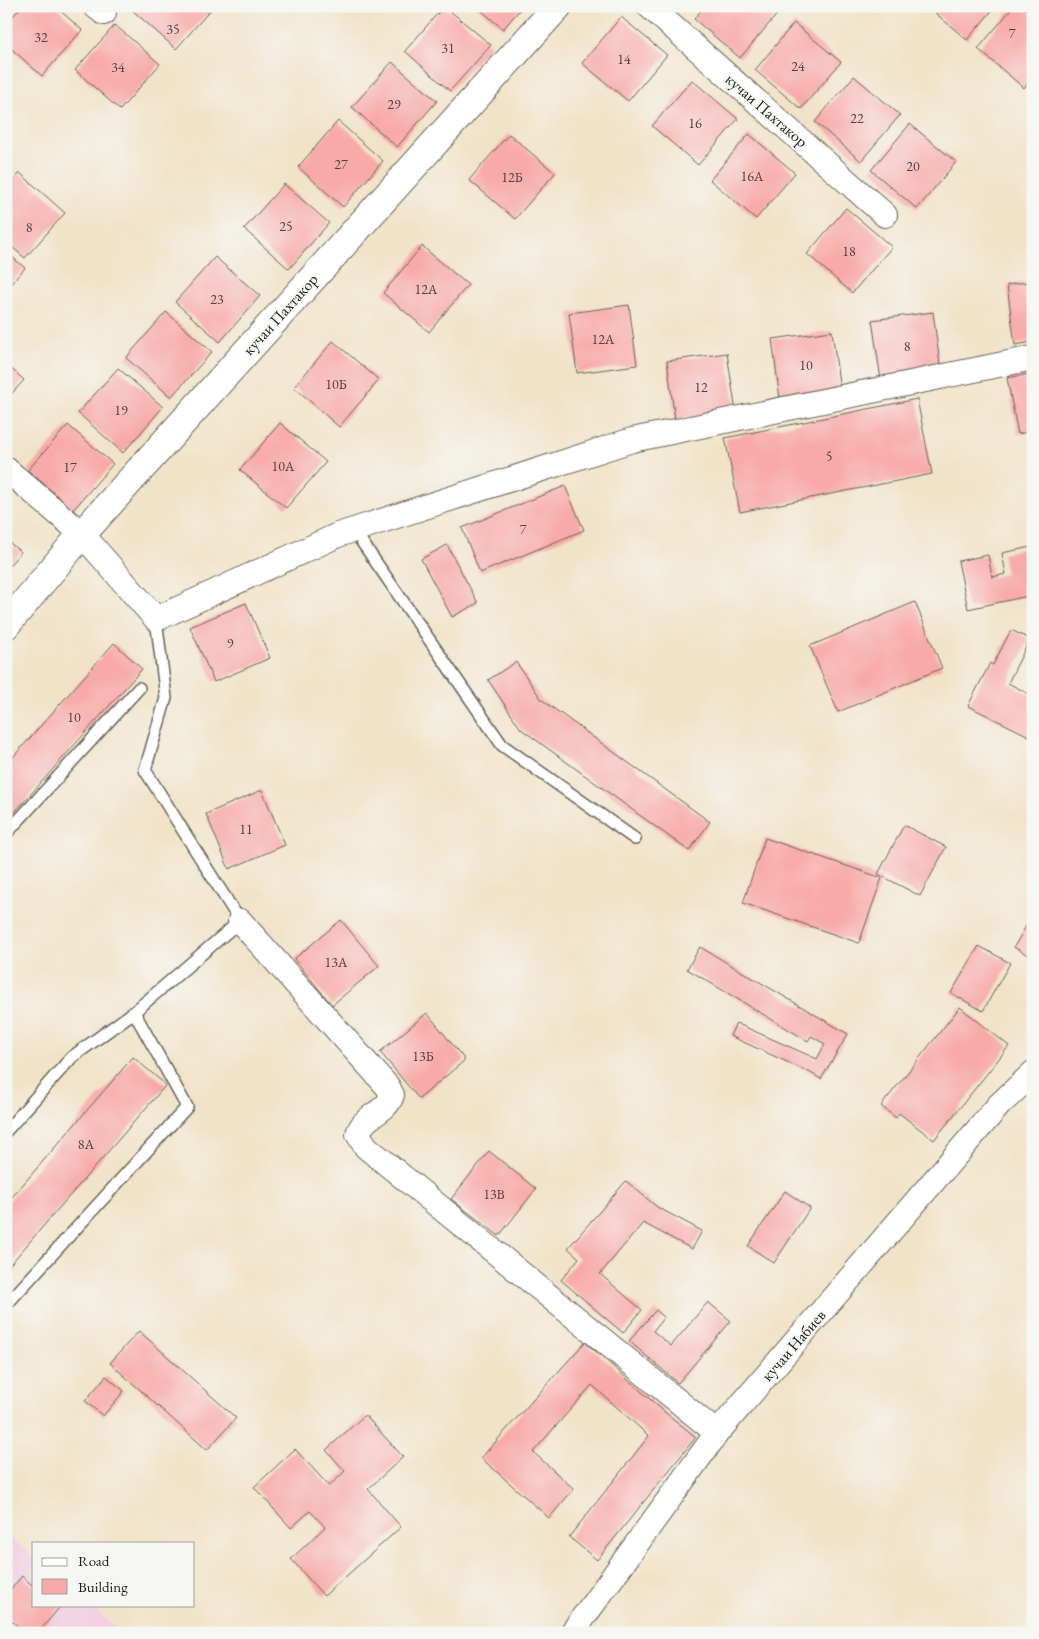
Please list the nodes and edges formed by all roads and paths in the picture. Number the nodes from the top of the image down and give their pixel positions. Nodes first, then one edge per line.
1 (558, 6) edge
2 (649, 6) edge
3 (884, 214) dead end
4 (1033, 358) edge
5 (6, 469) edge
6 (353, 529) junction
7 (82, 534) junction
8 (156, 619) junction
9 (6, 624) edge
10 (139, 688) dead end
11 (6, 834) edge
12 (635, 839) dead end
13 (240, 921) junction
14 (134, 1012) junction
15 (1033, 1073) edge
16 (6, 1131) edge
17 (6, 1304) edge
18 (717, 1433) junction
19 (572, 1633) edge

1 - 7 main road, кучаи Пахтакор
2 - 3 street, кучаи Пахтакор
4 - 6 street
5 - 7 street
6 - 8 street
6 - 12 lane
7 - 8 street
7 - 9 main road, кучаи Пахтакор
8 - 13 lane
10 - 11 lane
13 - 14 lane
13 - 18 street
14 - 16 lane
14 - 17 lane
15 - 18 street, кучаи Набиев
18 - 19 street, кучаи Набиев

